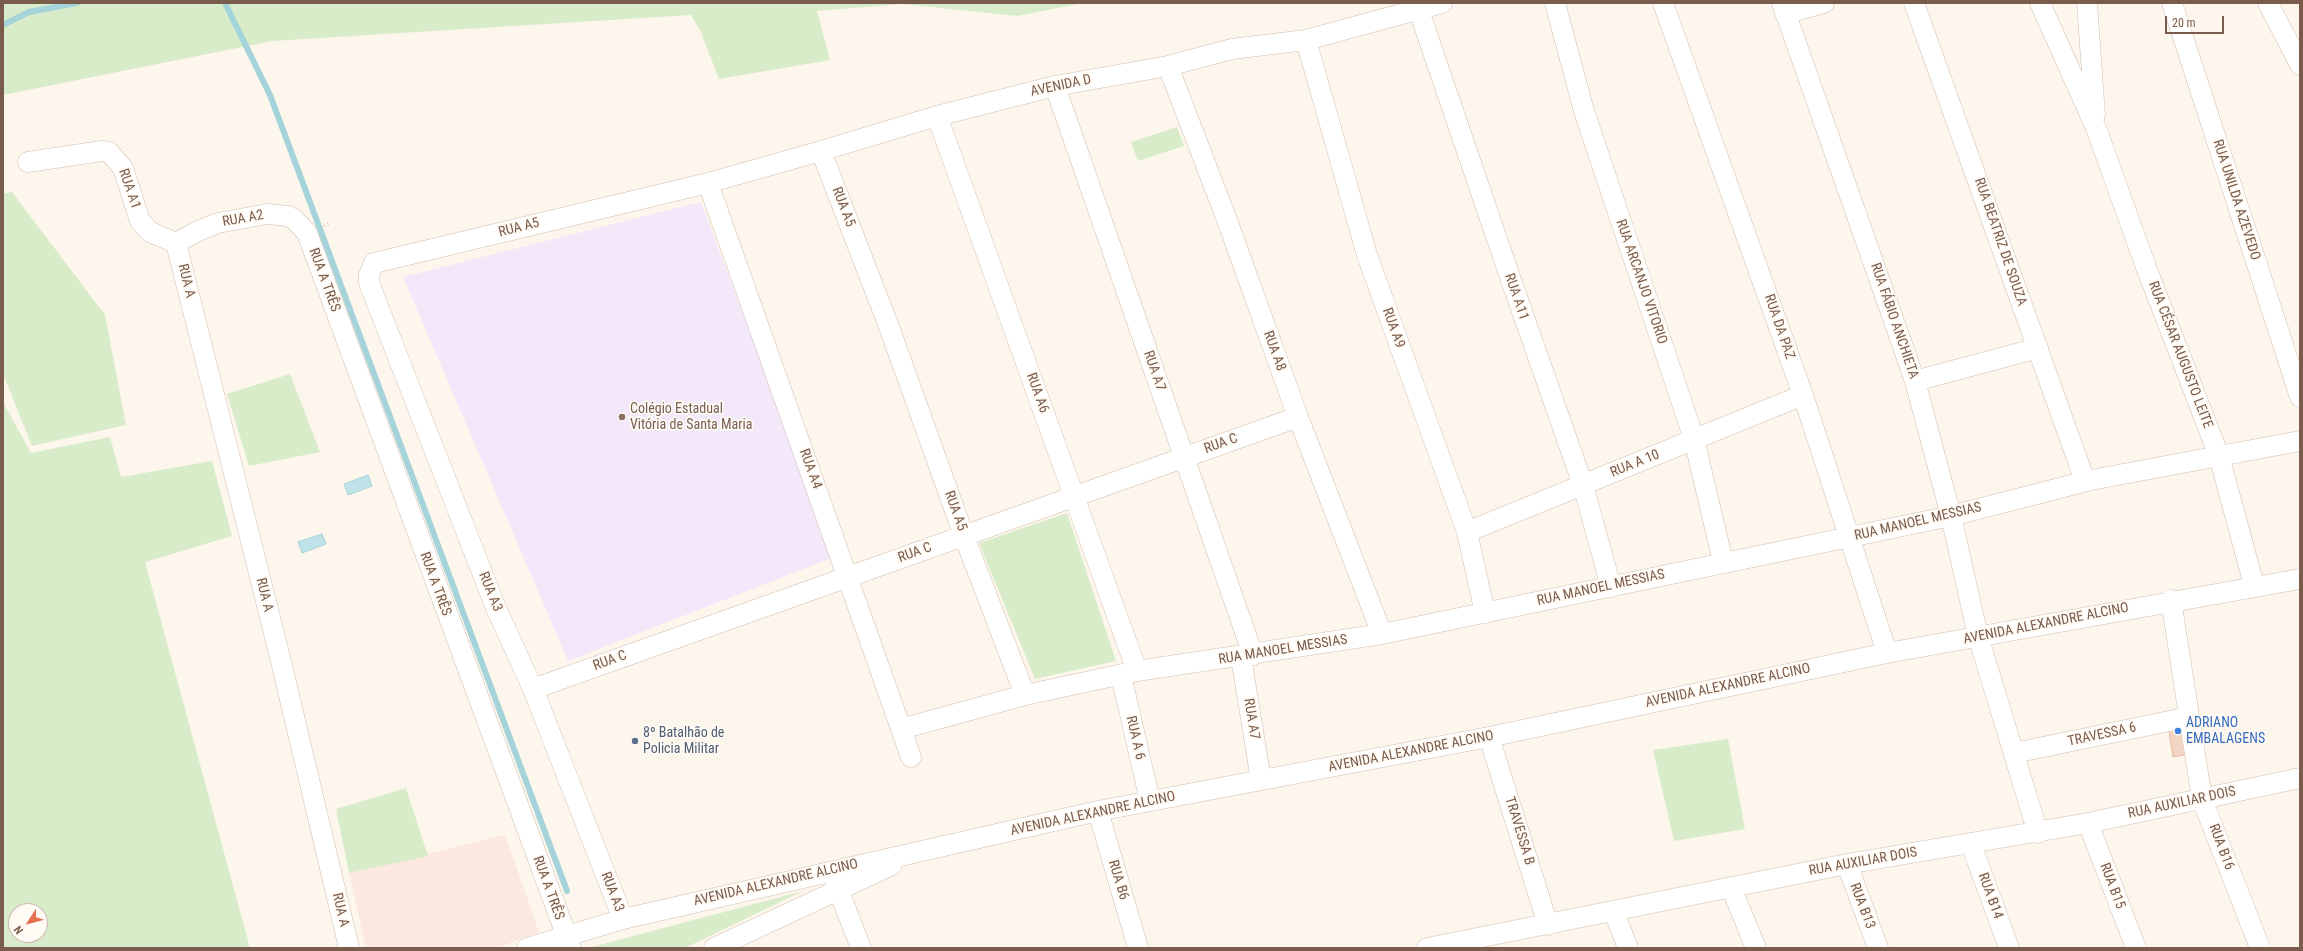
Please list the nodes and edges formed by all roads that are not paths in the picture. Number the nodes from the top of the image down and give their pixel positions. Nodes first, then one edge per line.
1 (1442, 3) edge
2 (1555, 3) edge
3 (1663, 3) edge
4 (1824, 3) edge
5 (1914, 3) edge
6 (2040, 3) edge
7 (2087, 3) edge
8 (2172, 3) edge
9 (2268, 3) edge
10 (1418, 8) junction
11 (1784, 8) edge
12 (1306, 40) junction
13 (2300, 65) edge
14 (1168, 66) junction
15 (1055, 86) junction
16 (937, 116) junction
17 (2096, 128) junction
18 (821, 151) junction
19 (28, 162) dead end
20 (708, 183) junction
21 (307, 234) joint
22 (176, 243) junction
23 (374, 263) joint
24 (2038, 348) junction
25 (1915, 381) junction
26 (1803, 395) junction
27 (2300, 396) edge
28 (1298, 417) junction
29 (1694, 440) junction
30 (2300, 441) edge
31 (2219, 456) junction
32 (1184, 457) junction
33 (2084, 481) junction
34 (1583, 485) junction
35 (1074, 496) junction
36 (1951, 516) junction
37 (1466, 532) junction
38 (964, 536) junction
39 (1849, 537) junction
40 (1723, 562) junction
41 (848, 577) junction
42 (2300, 579) edge
43 (2254, 585) junction
44 (1611, 587) junction
45 (2171, 600) junction
46 (1485, 613) junction
47 (1382, 634) junction
48 (1978, 636) junction
49 (1887, 653) junction
50 (1247, 656) junction
51 (1129, 673) junction
52 (533, 689) junction
53 (1025, 695) junction
54 (2190, 717) junction
55 (901, 729) junction
56 (1489, 737) junction
57 (2014, 753) junction
58 (911, 757) dead end
59 (2300, 778) edge
60 (1262, 780) junction
61 (2202, 799) junction
62 (1150, 801) junction
63 (1098, 811) junction
64 (2088, 823) junction
65 (2038, 833) junction
66 (1971, 844) junction
67 (921, 851) junction
68 (1846, 864) junction
69 (832, 870) junction
70 (1731, 887) junction
71 (838, 891) junction
72 (1614, 912) junction
73 (623, 919) junction
74 (1548, 925) junction
75 (568, 942) edge
76 (1499, 942) edge
77 (349, 948) edge
78 (527, 948) edge
79 (714, 948) edge
80 (861, 948) edge
81 (1138, 948) edge
82 (1427, 948) edge
83 (1628, 948) edge
84 (1756, 948) edge
85 (1878, 948) edge
86 (2009, 948) edge
87 (2136, 948) edge
88 (2260, 948) edge

1 - 10 street, AVENIDA D
2 - 29 street, RUA ARCANJO VITORIO
3 - 26 street, RUA DA PAZ
4 - 11 street
5 - 24 street, RUA BEATRIZ DE SOUZA
6 - 17 street, RUA CÉSAR AUGUSTO LEITE
7 - 17 street, RUA CÉSAR AUGUSTO LEITE
8 - 27 street, RUA UNILDA AZEVEDO
9 - 13 street
10 - 12 street, AVENIDA D
10 - 34 street, RUA A11
11 - 25 street, RUA FÁBIO ANCHIETA
12 - 14 street, AVENIDA D
12 - 37 street, RUA A9
14 - 15 street, AVENIDA D
14 - 28 street, RUA A8
15 - 16 street, AVENIDA D
15 - 32 street, RUA A7
16 - 18 street, AVENIDA D
16 - 35 street, RUA A6
17 - 31 street, RUA CÉSAR AUGUSTO LEITE
18 - 20 street, RUA A5
18 - 38 street, RUA A5
19 - 22 street, RUA A1
20 - 23 street, RUA A5
20 - 41 street, RUA A4
21 - 22 street, RUA A2
21 - 75 street, RUA A TRÊS
22 - 77 street, RUA A
23 - 52 street, RUA A3
24 - 25 street
24 - 33 street, RUA BEATRIZ DE SOUZA
25 - 36 street, RUA FÁBIO ANCHIETA
26 - 29 street, RUA A 10
26 - 39 street, RUA DA PAZ
28 - 32 street, RUA C
28 - 47 street, RUA A8
29 - 34 street, RUA A 10
29 - 40 street, RUA ARCANJO VITORIO
30 - 31 street, RUA MANOEL MESSIAS
31 - 33 street, RUA MANOEL MESSIAS
31 - 43 street, RUA CÉSAR AUGUSTO LEITE
32 - 35 street, RUA C
32 - 50 street, RUA A7
33 - 36 street, RUA MANOEL MESSIAS
34 - 37 street, RUA A 10
34 - 44 street, RUA A11
35 - 38 street, RUA C
35 - 51 street, RUA A6
36 - 39 street, RUA MANOEL MESSIAS
36 - 48 street, RUA FÁBIO ANCHIETA
37 - 46 street, RUA A9
38 - 41 street, RUA C
38 - 53 street, RUA A5
39 - 40 street, RUA MANOEL MESSIAS
39 - 49 street, RUA DA PAZ
40 - 44 street, RUA MANOEL MESSIAS
41 - 52 street, RUA C
41 - 55 street, RUA A4
42 - 43 street, AVENIDA ALEXANDRE ALCINO
43 - 45 street, AVENIDA ALEXANDRE ALCINO
44 - 46 street, RUA MANOEL MESSIAS
45 - 48 street, AVENIDA ALEXANDRE ALCINO
45 - 54 street, RUA B16
46 - 47 street, RUA MANOEL MESSIAS
47 - 50 street, RUA MANOEL MESSIAS
48 - 49 street, AVENIDA ALEXANDRE ALCINO
48 - 57 street, RUA FÁBIO ANCHIETA
49 - 56 street, AVENIDA ALEXANDRE ALCINO
50 - 51 street, RUA MANOEL MESSIAS
50 - 60 street, RUA A7
51 - 53 street, RUA MANOEL MESSIAS
51 - 62 street, RUA A 6
52 - 73 street, RUA A3
53 - 55 street, RUA MANOEL MESSIAS
54 - 57 street, TRAVESSA 6
54 - 61 street, RUA B16
55 - 58 street, RUA A4
56 - 60 street, AVENIDA ALEXANDRE ALCINO
56 - 74 street, TRAVESSA B
57 - 65 street, RUA FÁBIO ANCHIETA
59 - 61 street, RUA AUXILIAR DOIS
60 - 62 street, AVENIDA ALEXANDRE ALCINO
61 - 64 street, RUA AUXILIAR DOIS
61 - 88 street, RUA B16
62 - 63 street, AVENIDA ALEXANDRE ALCINO
63 - 67 street, AVENIDA ALEXANDRE ALCINO
63 - 81 street, RUA B6
64 - 65 street, RUA AUXILIAR DOIS
64 - 87 street, RUA B15
65 - 66 street, RUA AUXILIAR DOIS
66 - 68 street, RUA AUXILIAR DOIS
66 - 86 street, RUA B14
67 - 69 street, AVENIDA ALEXANDRE ALCINO
67 - 71 street
68 - 70 street, RUA AUXILIAR DOIS
68 - 85 street, RUA B13
69 - 71 street
69 - 73 street, AVENIDA ALEXANDRE ALCINO
70 - 72 street, RUA AUXILIAR DOIS
70 - 84 street
71 - 79 street
71 - 80 street
72 - 74 street, RUA AUXILIAR DOIS
72 - 83 street
73 - 75 street, AVENIDA ALEXANDRE ALCINO
74 - 76 street, RUA AUXILIAR DOIS
75 - 78 street, AVENIDA ALEXANDRE ALCINO
76 - 82 street, RUA AUXILIAR DOIS

